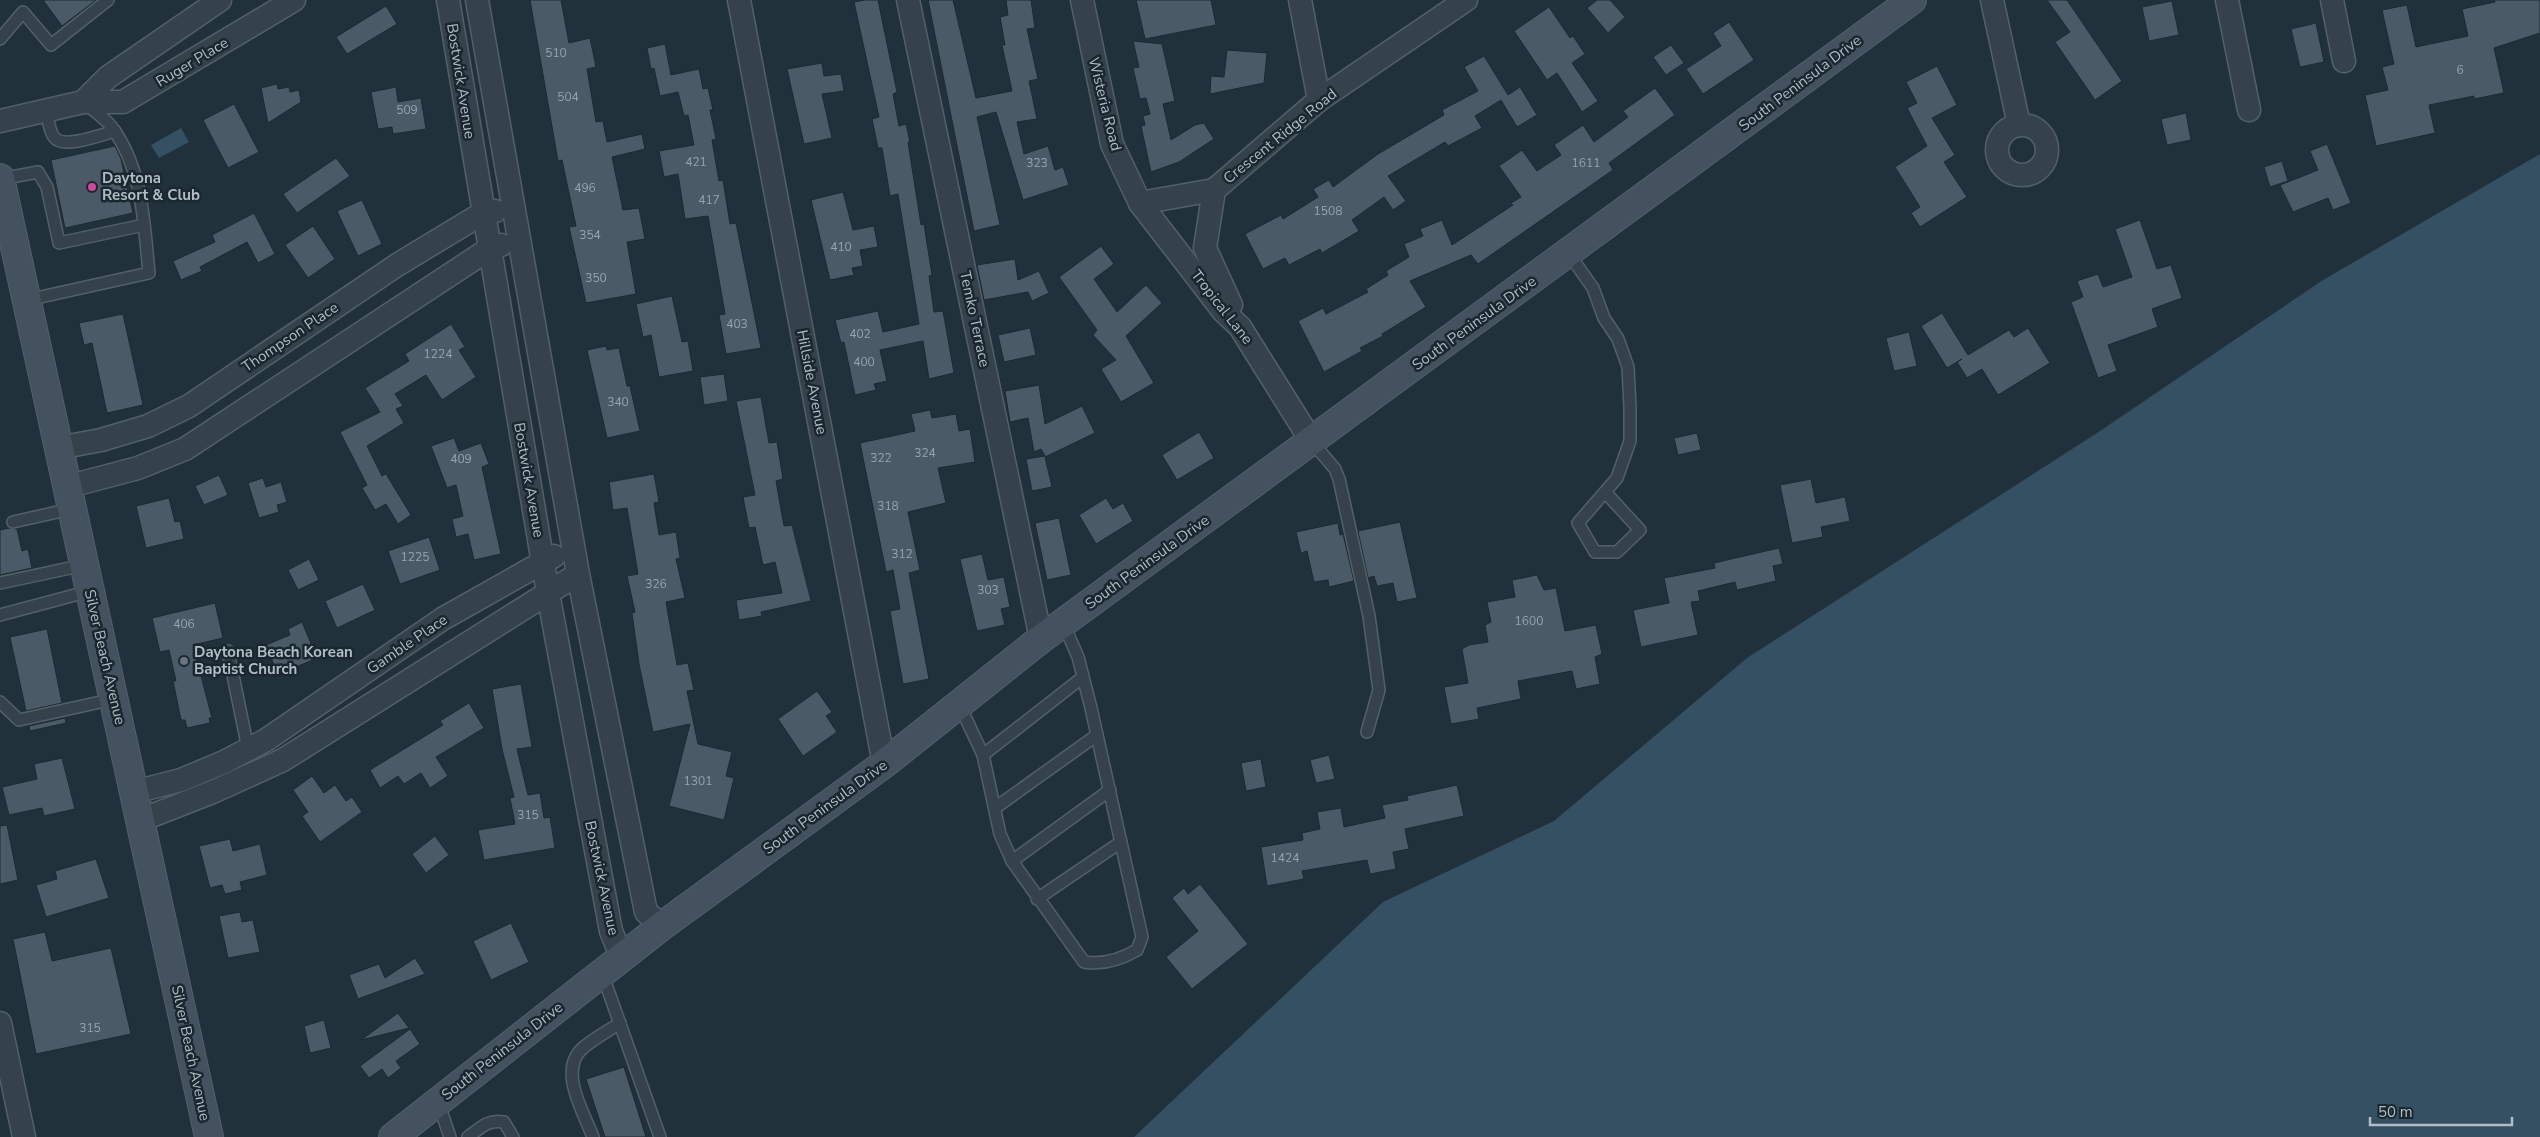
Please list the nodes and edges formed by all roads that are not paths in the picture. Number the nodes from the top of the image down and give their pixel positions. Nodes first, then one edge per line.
1 (108, 0) edge
2 (220, 0) edge
3 (294, 0) edge
4 (448, 0) edge
5 (477, 0) edge
6 (739, 0) edge
7 (908, 0) edge
8 (1082, 0) edge
9 (1300, 0) edge
10 (1466, 0) edge
11 (1912, 0) edge
12 (1992, 0) edge
13 (2227, 0) edge
14 (2332, 0) edge
15 (22, 6) edge
16 (0, 39) edge
17 (2344, 61) dead end
18 (1319, 100) junction
19 (83, 102) junction
20 (46, 110) junction
21 (2249, 110) dead end
22 (0, 122) edge
23 (2019, 125) dead end
24 (115, 131) junction
25 (0, 179) edge
26 (1214, 190) junction
27 (1140, 203) junction
28 (514, 207) junction
29 (483, 213) junction
30 (144, 225) junction
31 (519, 240) junction
32 (489, 249) junction
33 (1568, 254) junction
34 (26, 300) junction
35 (1240, 327) junction
36 (284, 342) junction
37 (302, 373) junction
38 (1312, 442) junction
39 (58, 448) junction
40 (1605, 492) junction
41 (69, 498) junction
42 (13, 522) dead end
43 (573, 547) junction
44 (543, 562) junction
45 (84, 565) junction
46 (578, 574) junction
47 (0, 584) edge
48 (90, 591) junction
49 (548, 593) junction
50 (0, 615) edge
51 (1052, 631) junction
52 (228, 651) dead end
53 (1083, 678) junction
54 (347, 685) junction
55 (114, 699) junction
56 (0, 702) edge
57 (959, 704) junction
58 (363, 710) junction
59 (1367, 732) dead end
60 (1097, 735) junction
61 (248, 749) junction
62 (983, 755) junction
63 (884, 764) junction
64 (1110, 790) junction
65 (134, 792) junction
66 (995, 808) junction
67 (141, 820) junction
68 (1120, 842) junction
69 (1012, 862) junction
70 (1037, 899) junction
71 (662, 926) junction
72 (612, 965) junction
73 (0, 1023) edge
74 (620, 1023) junction
75 (438, 1102) junction
76 (24, 1137) edge
77 (208, 1137) edge
78 (393, 1137) edge
79 (450, 1137) edge
80 (468, 1137) edge
81 (513, 1137) edge
82 (593, 1137) edge
83 (660, 1137) edge

1 - 15 lane
2 - 19 street
3 - 19 street, Ruger Place
4 - 29 street, Bostwick Avenue
5 - 28 street, Bostwick Avenue
6 - 63 street, Hillside Avenue
7 - 51 street, Temko Terrace
8 - 27 street, Wisteria Road
9 - 18 street
10 - 18 street, Crescent Ridge Road
11 - 33 main road, South Peninsula Drive
12 - 23 street
13 - 21 street
14 - 17 street
15 - 16 lane
18 - 26 street, Crescent Ridge Road
19 - 20 street, Ruger Place
19 - 24 lane
20 - 22 street, Ruger Place
20 - 24 lane
24 - 30 lane
25 - 30 lane
25 - 34 main road, Silver Beach Avenue
26 - 27 street
26 - 35 street, Crescent Ridge Road
27 - 35 street, Tropical Lane
28 - 29 street, Thompson Place
28 - 31 street, Bostwick Avenue
29 - 32 street, Bostwick Avenue
29 - 36 street, Thompson Place
30 - 34 lane
31 - 32 street
31 - 43 street, Bostwick Avenue
32 - 37 street
32 - 44 street, Bostwick Avenue
33 - 38 main road, South Peninsula Drive
33 - 40 lane
34 - 39 main road, Silver Beach Avenue
35 - 38 street, Tropical Lane
36 - 37 street
36 - 39 street, Thompson Place
37 - 41 street
38 - 51 main road, South Peninsula Drive
38 - 59 lane
39 - 41 main road, Silver Beach Avenue
40 - 40 lane
41 - 42 lane
41 - 45 main road, Silver Beach Avenue
43 - 44 street, Gamble Place
43 - 46 street, Bostwick Avenue
44 - 49 street, Bostwick Avenue
44 - 54 street, Gamble Place
45 - 47 lane
45 - 48 main road, Silver Beach Avenue
46 - 49 street, Gamble Place
46 - 71 street, Bostwick Avenue
48 - 50 lane
48 - 55 main road, Silver Beach Avenue
49 - 58 street, Gamble Place
49 - 72 street, Bostwick Avenue
51 - 53 lane
51 - 57 main road, South Peninsula Drive
52 - 61 lane
53 - 60 lane
53 - 62 lane
54 - 58 street
54 - 61 street, Gamble Place
55 - 56 lane
55 - 65 main road, Silver Beach Avenue
57 - 62 lane
57 - 63 main road, South Peninsula Drive
58 - 67 street, Gamble Place
60 - 64 lane
60 - 66 lane
61 - 65 street, Gamble Place
62 - 66 lane
63 - 71 main road, South Peninsula Drive
64 - 68 lane
64 - 69 lane
65 - 67 main road, Silver Beach Avenue
66 - 69 lane
67 - 77 main road, Silver Beach Avenue
68 - 70 lane
68 - 70 lane
69 - 70 lane
71 - 72 main road, South Peninsula Drive
72 - 74 lane
72 - 75 main road, South Peninsula Drive
73 - 76 street
74 - 82 lane
74 - 83 lane
75 - 78 main road, South Peninsula Drive
75 - 79 lane
80 - 81 lane

